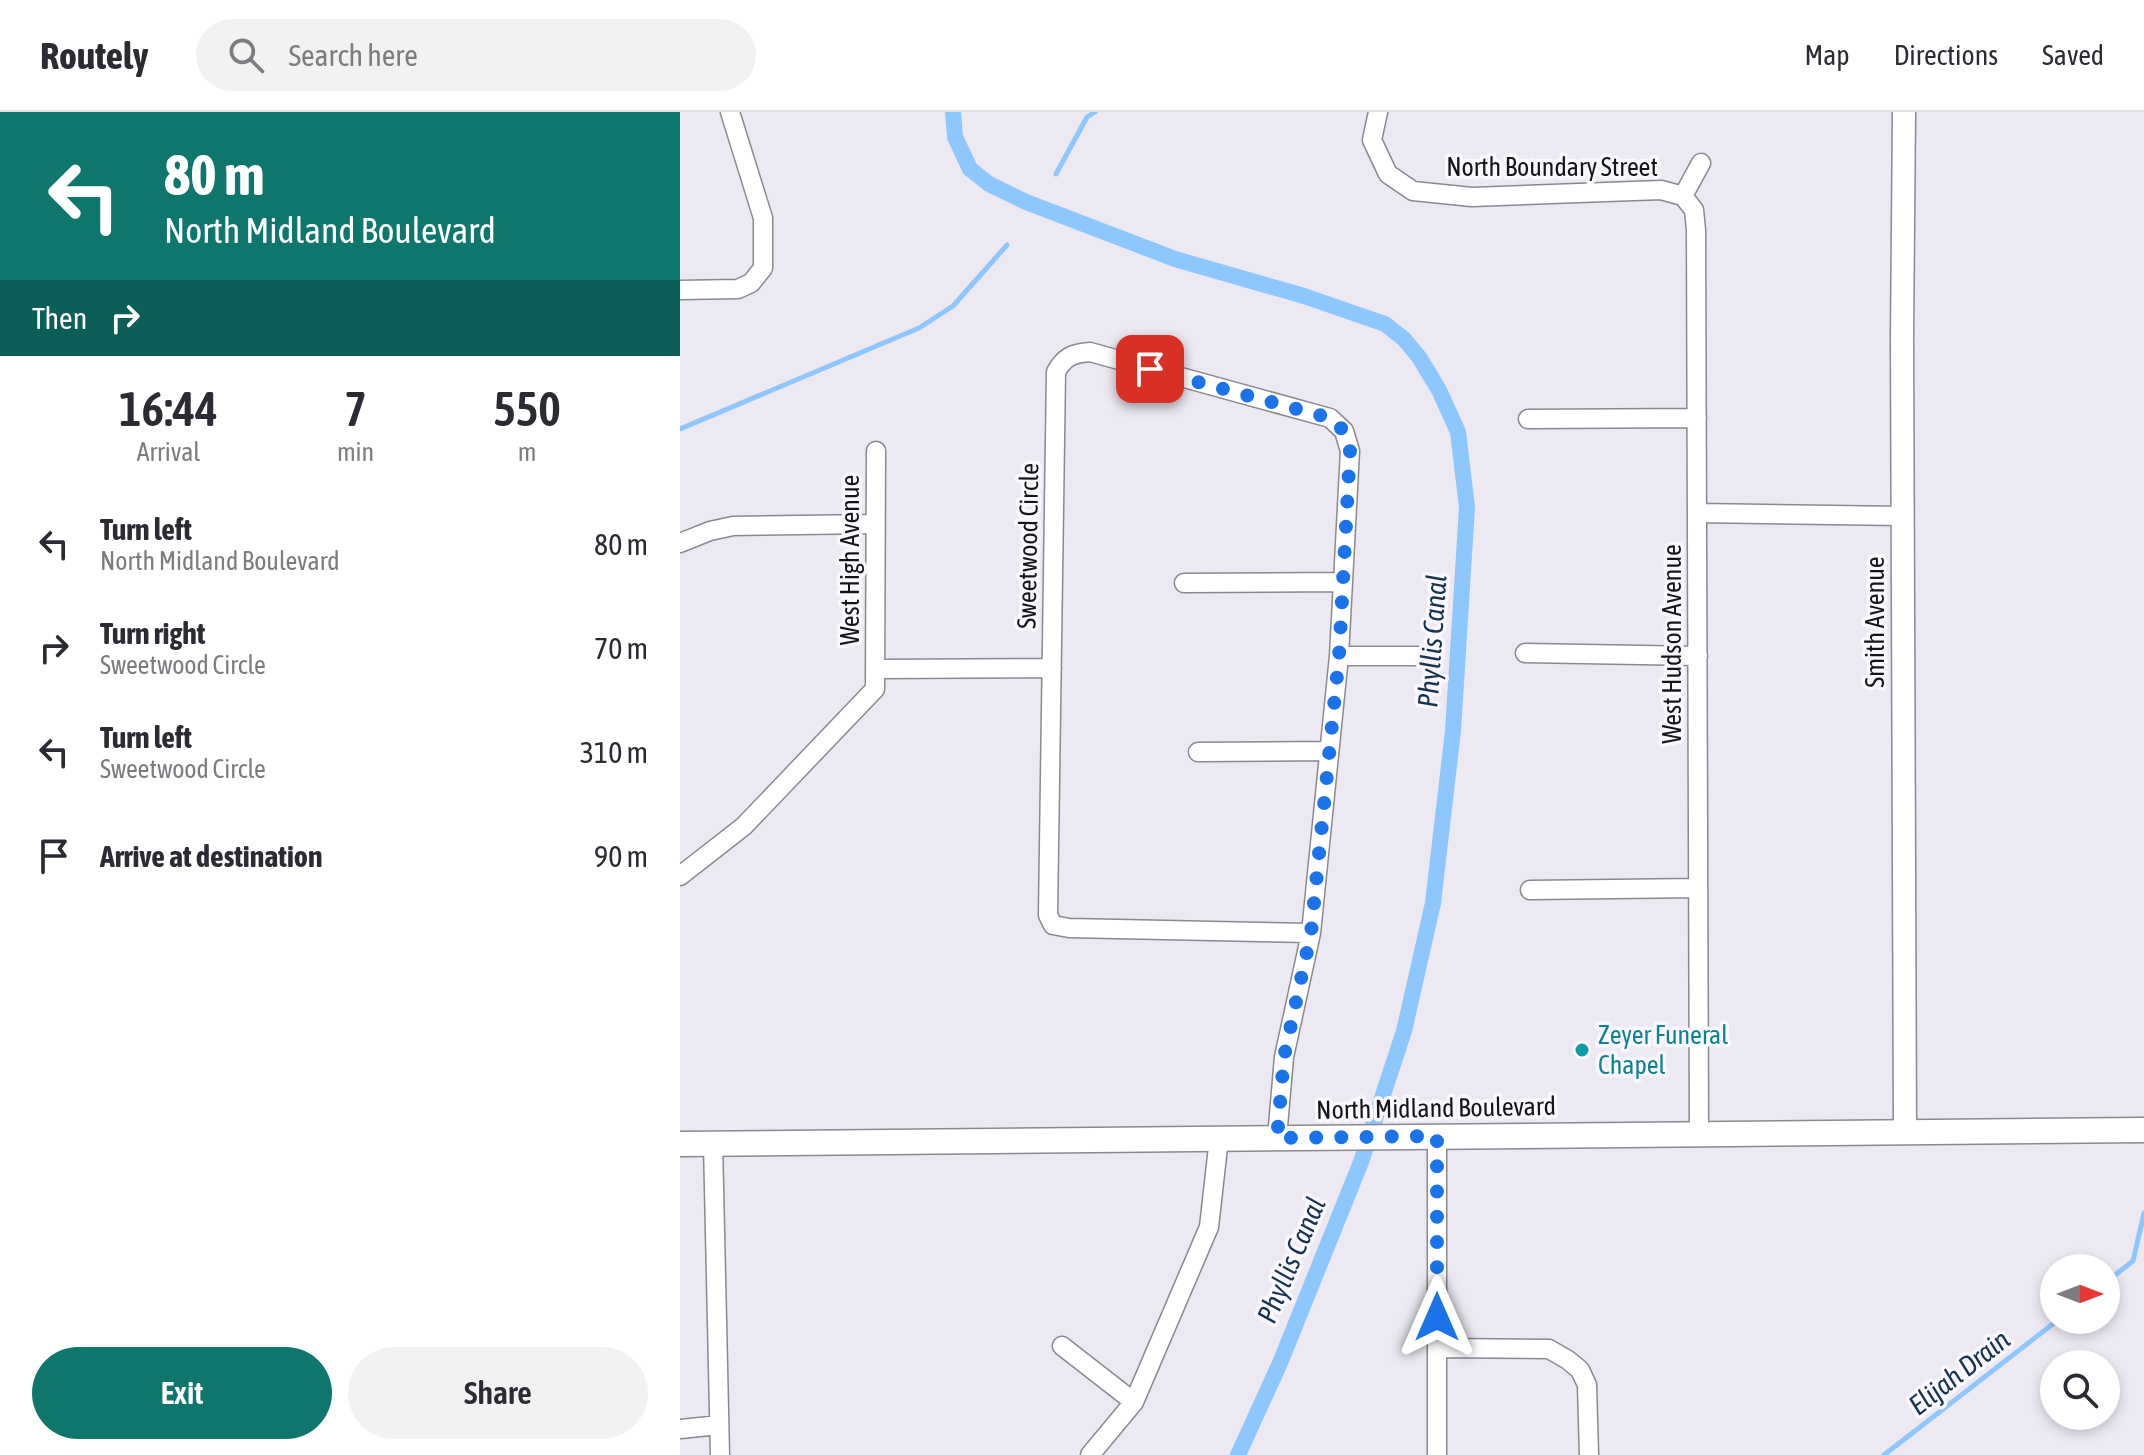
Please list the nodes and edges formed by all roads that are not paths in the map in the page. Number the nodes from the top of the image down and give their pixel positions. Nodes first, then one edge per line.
1 (730, 112) edge
2 (1378, 112) edge
3 (1904, 112) edge
4 (1701, 163) dead end
5 (1683, 196) junction
6 (680, 290) edge
7 (1697, 418) junction
8 (1528, 419) dead end
9 (876, 451) dead end
10 (1698, 513) junction
11 (1902, 516) junction
12 (875, 524) junction
13 (680, 543) edge
14 (1343, 582) junction
15 (1184, 583) dead end
16 (1525, 653) dead end
17 (1339, 656) junction
18 (1421, 656) dead end
19 (1698, 656) junction
20 (1052, 668) junction
21 (877, 669) junction
22 (1329, 751) junction
23 (1198, 752) dead end
24 (680, 876) edge
25 (1697, 888) junction
26 (1530, 890) dead end
27 (1311, 933) junction
28 (2144, 1130) edge
29 (1905, 1131) junction
30 (1699, 1133) junction
31 (1437, 1136) junction
32 (1219, 1138) junction
33 (1277, 1138) junction
34 (713, 1143) junction
35 (680, 1144) edge
36 (1062, 1346) dead end
37 (1437, 1348) junction
38 (1134, 1402) junction
39 (719, 1425) junction
40 (680, 1429) edge
41 (720, 1455) edge
42 (1090, 1455) edge
43 (1437, 1455) edge
44 (1589, 1455) edge

1 - 6 street
2 - 5 street, North Boundary Street
3 - 11 street, Smith Avenue
4 - 5 street
5 - 7 street, West Hudson Avenue
7 - 8 street
7 - 10 street, West Hudson Avenue
9 - 12 street, West High Avenue
10 - 11 street
10 - 19 street, West Hudson Avenue
11 - 29 street, Smith Avenue
12 - 13 street
12 - 21 street, West High Avenue
14 - 15 street
14 - 17 street, Sweetwood Circle
14 - 20 street, Sweetwood Circle
16 - 19 street
17 - 18 street
17 - 22 street, Sweetwood Circle
19 - 25 street, West Hudson Avenue
20 - 21 street
20 - 27 street, Sweetwood Circle
21 - 24 street
22 - 23 street
22 - 27 street, Sweetwood Circle
25 - 26 street
25 - 30 street, West Hudson Avenue
27 - 33 street, Sweetwood Circle
28 - 29 main road, North Midland Boulevard
29 - 30 main road, North Midland Boulevard
30 - 31 main road, North Midland Boulevard
31 - 33 main road, North Midland Boulevard
31 - 37 street
32 - 33 main road, North Midland Boulevard
32 - 34 main road, North Midland Boulevard
32 - 38 street
34 - 35 main road, North Midland Boulevard
34 - 39 street
36 - 38 street
37 - 43 street
37 - 44 street
38 - 42 street
39 - 40 street
39 - 41 street

